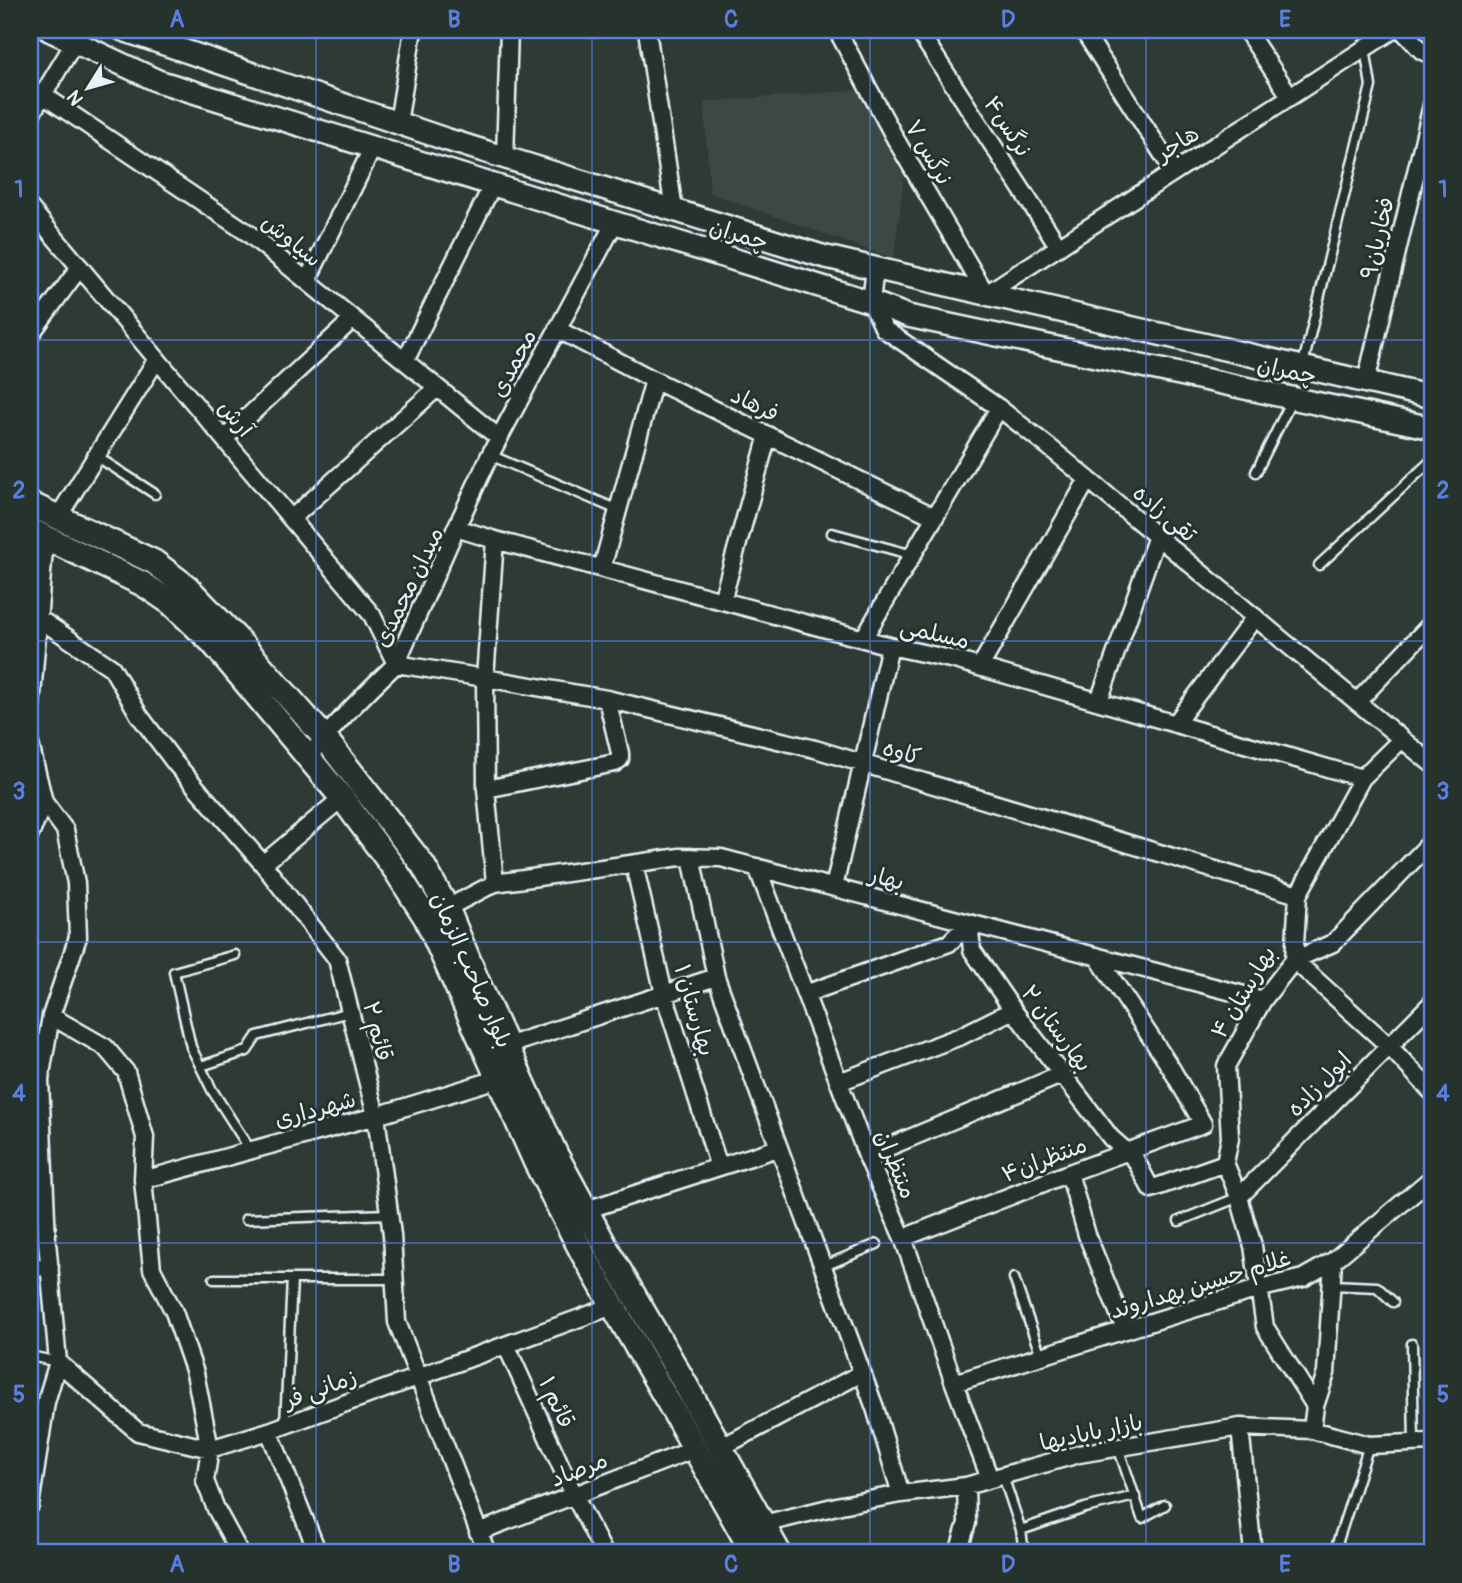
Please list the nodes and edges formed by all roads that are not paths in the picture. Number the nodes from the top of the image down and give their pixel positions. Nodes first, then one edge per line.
1 (49, 30) edge
2 (123, 30) edge
3 (413, 30) edge
4 (509, 30) edge
5 (647, 30) edge
6 (837, 30) edge
7 (918, 30) edge
8 (1083, 30) edge
9 (1246, 30) edge
10 (1393, 30) edge
11 (1402, 30) edge
12 (79, 36) edge
13 (1365, 48) junction
14 (1432, 55) edge
15 (43, 94) junction
16 (1290, 96) junction
17 (1432, 105) edge
18 (30, 116) edge
19 (398, 123) junction
20 (373, 147) junction
21 (505, 158) junction
22 (1174, 172) junction
23 (493, 184) junction
24 (30, 208) edge
25 (674, 210) junction
26 (615, 222) junction
27 (1059, 247) junction
28 (80, 267) junction
29 (875, 268) junction
30 (307, 281) junction
31 (986, 294) junction
32 (871, 302) junction
33 (353, 319) junction
34 (557, 329) junction
35 (30, 335) edge
36 (157, 359) junction
37 (405, 361) junction
38 (1303, 367) junction
39 (654, 380) junction
40 (1366, 382) junction
41 (438, 388) junction
42 (1432, 397) edge
43 (1293, 398) junction
44 (999, 408) junction
45 (1432, 428) edge
46 (768, 435) junction
47 (499, 438) junction
48 (224, 439) junction
49 (490, 454) junction
50 (96, 456) junction
51 (1432, 460) edge
52 (1256, 472) dead end
53 (1088, 479) junction
54 (155, 494) dead end
55 (30, 505) edge
56 (618, 510) junction
57 (58, 517) junction
58 (935, 517) junction
59 (291, 519) junction
60 (456, 528) junction
61 (38, 533) edge
62 (831, 533) dead end
63 (1157, 536) junction
64 (495, 540) junction
65 (913, 555) junction
66 (1319, 565) dead end
67 (603, 568) junction
68 (722, 601) junction
69 (1255, 617) junction
70 (38, 618) junction
71 (1432, 623) edge
72 (863, 639) junction
73 (890, 646) junction
74 (396, 664) junction
75 (980, 667) junction
76 (485, 678) junction
77 (607, 699) junction
78 (1099, 702) junction
79 (1357, 702) junction
80 (30, 720) edge
81 (1175, 724) junction
82 (324, 737) junction
83 (1402, 740) junction
84 (30, 744) edge
85 (308, 757) junction
86 (863, 764) junction
87 (1432, 764) edge
88 (1362, 778) junction
89 (486, 789) junction
90 (342, 798) junction
91 (44, 802) junction
92 (30, 835) edge
93 (1432, 841) edge
94 (691, 857) junction
95 (263, 864) junction
96 (634, 864) junction
97 (757, 867) junction
98 (495, 883) junction
99 (834, 887) junction
100 (1298, 895) junction
101 (447, 908) junction
102 (969, 922) junction
103 (235, 955) dead end
104 (1097, 956) junction
105 (1294, 960) junction
106 (716, 977) junction
107 (664, 993) junction
108 (805, 994) junction
109 (1262, 1000) junction
110 (1432, 1003) edge
111 (1013, 1010) junction
112 (350, 1012) junction
113 (51, 1016) junction
114 (506, 1045) junction
115 (1389, 1046) junction
116 (201, 1066) junction
117 (1063, 1074) junction
118 (497, 1079) junction
119 (839, 1082) junction
120 (1432, 1092) edge
121 (376, 1116) junction
122 (778, 1148) junction
123 (251, 1150) junction
124 (1126, 1152) junction
125 (867, 1156) junction
126 (1225, 1163) junction
127 (719, 1167) junction
128 (1069, 1173) junction
129 (143, 1180) junction
130 (1429, 1188) edge
131 (1239, 1197) junction
132 (586, 1210) junction
133 (389, 1214) junction
134 (246, 1219) dead end
135 (1179, 1221) dead end
136 (903, 1238) junction
137 (877, 1244) dead end
138 (1333, 1261) junction
139 (50, 1266) junction
140 (822, 1267) junction
141 (30, 1268) edge
142 (214, 1279) dead end
143 (292, 1279) junction
144 (394, 1279) junction
145 (1014, 1279) dead end
146 (1332, 1285) junction
147 (1258, 1289) junction
148 (1394, 1302) dead end
149 (613, 1306) junction
150 (1125, 1329) junction
151 (1412, 1344) dead end
152 (506, 1345) junction
153 (30, 1356) edge
154 (1041, 1356) junction
155 (58, 1362) junction
156 (862, 1373) junction
157 (417, 1377) junction
158 (954, 1383) junction
159 (1315, 1406) junction
160 (285, 1425) junction
161 (1240, 1427) junction
162 (1311, 1430) junction
163 (268, 1431) junction
164 (1432, 1442) edge
165 (1414, 1443) junction
166 (1369, 1446) junction
167 (1118, 1447) junction
168 (720, 1448) junction
169 (210, 1449) junction
170 (695, 1449) junction
171 (997, 1478) junction
172 (966, 1486) junction
173 (901, 1494) junction
174 (575, 1495) junction
175 (1135, 1496) junction
176 (1165, 1505) dead end
177 (30, 1506) edge
178 (1021, 1530) junction
179 (478, 1532) junction
180 (753, 1537) edge
181 (240, 1553) edge
182 (318, 1553) edge
183 (487, 1553) edge
184 (604, 1553) edge
185 (779, 1553) edge
186 (958, 1553) edge
187 (1024, 1553) edge
188 (1253, 1553) edge
189 (1334, 1553) edge

1 - 12 street, چمران
2 - 19 street, چمران
3 - 19 street
4 - 21 street
5 - 25 street
6 - 31 street, نرگس ۷
7 - 27 street, نرگس۴
8 - 22 street
9 - 16 street
10 - 13 street, هاجر
11 - 14 street
12 - 15 street
12 - 20 street, چمران
13 - 16 street, هاجر
13 - 38 lane
15 - 18 street
15 - 30 street, سیاوش
16 - 22 street, هاجر
17 - 40 street, فخاریان۹
19 - 21 street, چمران
20 - 23 street, چمران
20 - 30 street
21 - 25 street, چمران
22 - 27 street, هاجر
23 - 26 street, چمران
23 - 37 street
24 - 28 street, آرش
25 - 29 street, چمران
26 - 32 street, چمران
26 - 34 street, محمدی
27 - 31 street, هاجر
28 - 35 street
28 - 36 street, آرش
29 - 31 street, چمران
29 - 32 street
30 - 33 street, سیاوش
31 - 38 street, چمران
32 - 43 street, چمران
32 - 44 street, تقی زاده
33 - 37 street, سیاوش
33 - 48 street
34 - 39 street, فرهاد
34 - 47 street, محمدی
36 - 48 street, آرش
36 - 50 street
37 - 41 street, سیاوش
38 - 40 street, چمران
39 - 46 street, فرهاد
39 - 56 street
40 - 42 street, چمران
41 - 47 street, سیاوش
41 - 59 street
43 - 45 street, چمران
43 - 52 lane
44 - 53 street, تقی زاده
44 - 58 street
46 - 58 street, فرهاد
46 - 68 street
47 - 49 street, محمدی
48 - 59 street, آرش
49 - 56 lane
49 - 60 street, محمدی
50 - 54 lane
50 - 57 street
51 - 66 lane
53 - 63 street, تقی زاده
53 - 75 street
55 - 57 main road, بلوار صاحب الزمان
56 - 67 street
57 - 82 main road, بلوار صاحب الزمان
58 - 65 street
59 - 74 street, آرش
60 - 64 street, میدان محمدی
60 - 74 street, میدان محمدی
61 - 70 street
61 - 85 main road, بلوار صاحب الزمان
62 - 65 lane
63 - 69 street, تقی زاده
63 - 78 street
64 - 67 street, مسلمی
64 - 76 street
65 - 72 street
67 - 68 street, مسلمی
68 - 72 street, مسلمی
69 - 79 street, تقی زاده
69 - 81 street
70 - 80 street
70 - 95 street, قائم ۲
71 - 79 street
72 - 73 street, مسلمی
73 - 75 street, مسلمی
73 - 86 street
74 - 76 street, میدان محمدی
74 - 82 street
75 - 78 street, مسلمی
76 - 77 street, کاوه
76 - 89 street
77 - 86 street, کاوه
77 - 89 street
78 - 81 street, مسلمی
79 - 83 street, تقی زاده
81 - 88 street, مسلمی
82 - 85 street
82 - 101 main road, بلوار صاحب الزمان
83 - 87 street, تقی زاده
83 - 88 street, بهارستان ۴
84 - 91 street
85 - 90 main road, بلوار صاحب الزمان
86 - 99 street
86 - 100 street, کاوه
88 - 100 street, بهارستان ۴
89 - 98 street
90 - 95 street
90 - 118 main road, بلوار صاحب الزمان
91 - 92 street
91 - 113 street
93 - 105 street
94 - 96 street, بهار
94 - 97 street, بهار
94 - 106 street
95 - 112 street, قائم ۲
96 - 98 street, بهار
96 - 107 street, بهارستان ۱
97 - 99 street, بهار
97 - 108 street, منتظران
98 - 101 street, بهار
99 - 102 street, بهار
100 - 105 street, بهارستان ۴
101 - 114 main road, بلوار صاحب الزمان
102 - 104 street, بهار
102 - 108 street
102 - 111 street, بهارستان ۲
103 - 116 lane
104 - 109 street, بهار
104 - 124 street, منتظران۴
105 - 109 street, بهارستان ۴
105 - 115 street
106 - 107 street
106 - 122 street
107 - 114 street
107 - 127 street, بهارستان ۱
108 - 119 street, منتظران
109 - 126 street, بهارستان ۴
110 - 115 street, ابول زاده
111 - 117 street, بهارستان ۲
111 - 119 street
112 - 116 lane
112 - 121 street, قائم ۲
113 - 129 street
113 - 139 street
114 - 132 main road, بلوار صاحب الزمان
115 - 120 street
115 - 131 street, ابول زاده
116 - 123 lane
117 - 124 street, بهارستان ۲
117 - 125 street
118 - 121 street, شهرداری
118 - 149 main road, بلوار صاحب الزمان
119 - 125 street, منتظران
121 - 123 street, شهرداری
121 - 133 street, قائم ۲
122 - 127 street
122 - 140 street
123 - 129 street, شهرداری
124 - 126 street, بهارستان ۲
124 - 128 street, منتظران۴
125 - 136 street, منتظران
126 - 131 street, بهارستان ۴
127 - 132 street
128 - 136 street, منتظران۴
128 - 150 street
129 - 169 street
130 - 138 street, غلام حسین بهداروند
131 - 135 lane
131 - 147 street, بهارستان ۴
132 - 168 main road, بلوار صاحب الزمان
133 - 134 lane
133 - 144 street, قائم ۲
136 - 158 street, منتظران
137 - 140 lane
138 - 146 street
138 - 147 street, غلام حسین بهداروند
139 - 141 street
139 - 155 street
140 - 156 street
142 - 143 lane
143 - 144 lane
143 - 160 lane
144 - 157 street, قائم ۲
145 - 154 lane
146 - 148 lane
146 - 159 street
147 - 150 street, غلام حسین بهداروند
147 - 159 street, بهارستان ۴
149 - 152 street, زمانی فر
149 - 170 main road, بلوار صاحب الزمان
150 - 154 street, غلام حسین بهداروند
151 - 165 lane
152 - 157 street, زمانی فر
152 - 174 street, قائم ۱
153 - 155 lane
154 - 158 street, غلام حسین بهداروند
155 - 169 street
155 - 177 street
156 - 168 street
156 - 173 street
157 - 160 street, زمانی فر
157 - 179 street, قائم ۲
158 - 171 street, منتظران
159 - 162 street
160 - 163 street, زمانی فر
161 - 162 street, بازار بابادیها
161 - 167 street, بازار بابادیها
161 - 188 street
162 - 166 street, بازار بابادیها
163 - 169 street, زمانی فر
163 - 182 street
164 - 165 street, بازار بابادیها
165 - 166 street, بازار بابادیها
166 - 189 lane
167 - 171 street, بازار بابادیها
167 - 175 lane
168 - 180 main road, بلوار صاحب الزمان
169 - 181 street
170 - 174 street, مرصاد
170 - 180 main road, بلوار صاحب الزمان
171 - 172 street, بازار بابادیها
171 - 178 lane
172 - 173 street, بازار بابادیها
172 - 186 street
173 - 180 street, بازار بابادیها
174 - 179 street, مرصاد
174 - 184 street, قائم ۱
175 - 176 lane
175 - 178 lane
178 - 187 lane
179 - 183 street, قائم ۲
180 - 185 main road, بلوار صاحب الزمان

